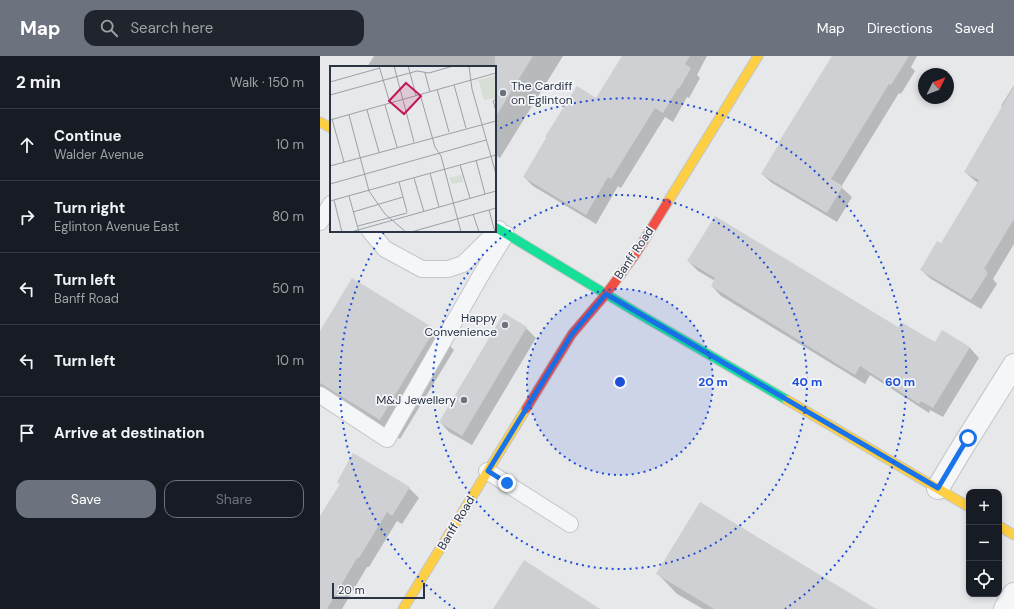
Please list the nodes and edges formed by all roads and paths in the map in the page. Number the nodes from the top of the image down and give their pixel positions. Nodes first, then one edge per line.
1 (758, 56) edge
2 (330, 206) edge
3 (320, 222) edge
4 (500, 230) edge
5 (371, 232) edge
6 (606, 294) junction
7 (1014, 365) edge
8 (320, 395) edge
9 (488, 471) junction
10 (938, 488) junction
11 (966, 505) edge
12 (570, 524) dead end
13 (1002, 528) edge
14 (1014, 535) edge
15 (1014, 594) edge
16 (403, 609) edge
17 (1005, 609) edge

1 - 6 street, Banff Road
2 - 3 lane
4 - 5 lane
4 - 6 street
4 - 8 lane
6 - 9 street, Banff Road
6 - 10 street
7 - 10 street
9 - 12 lane
9 - 16 street, Banff Road
10 - 11 street
13 - 14 street
15 - 17 street

